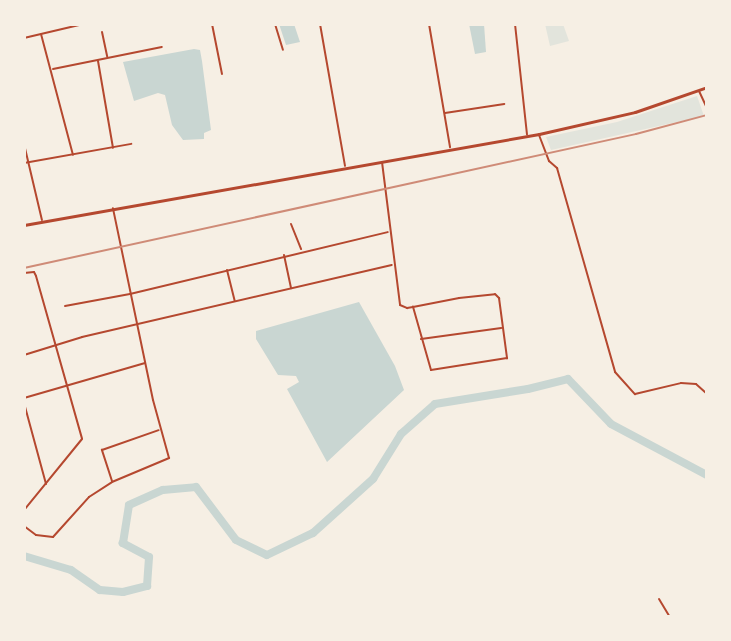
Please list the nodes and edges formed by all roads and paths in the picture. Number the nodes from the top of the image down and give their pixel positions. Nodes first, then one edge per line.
1 (83, 24) edge
2 (212, 24) edge
3 (275, 24) edge
4 (320, 24) edge
5 (429, 24) edge
6 (515, 24) edge
7 (102, 32) dead end
8 (41, 34) junction
9 (24, 38) edge
10 (162, 47) dead end
11 (283, 50) dead end
12 (107, 57) junction
13 (97, 60) junction
14 (52, 69) junction
15 (222, 74) dead end
16 (707, 87) edge
17 (699, 90) junction
18 (504, 104) dead end
19 (707, 108) edge
20 (444, 113) junction
21 (539, 134) junction
22 (528, 135) junction
23 (24, 144) edge
24 (131, 144) dead end
25 (113, 148) junction
26 (450, 149) junction
27 (73, 155) junction
28 (382, 161) junction
29 (29, 162) junction
30 (24, 163) edge
31 (345, 167) junction
32 (113, 208) junction
33 (43, 221) junction
34 (291, 224) dead end
35 (24, 225) edge
36 (389, 232) junction
37 (301, 250) junction
38 (284, 255) junction
39 (394, 265) junction
40 (227, 270) junction
41 (24, 273) edge
42 (291, 289) junction
43 (130, 294) junction
44 (236, 303) junction
45 (65, 306) dead end
46 (413, 307) junction
47 (137, 326) junction
48 (502, 328) junction
49 (421, 339) junction
50 (54, 345) junction
51 (24, 355) edge
52 (145, 363) junction
53 (67, 386) junction
54 (707, 394) edge
55 (24, 398) edge
56 (24, 403) edge
57 (161, 429) junction
58 (112, 482) junction
59 (46, 485) junction
60 (25, 508) edge
61 (24, 526) edge
62 (659, 599) dead end
63 (670, 617) edge

1 - 8 street
2 - 15 street
3 - 11 street
4 - 31 street
5 - 20 street
6 - 22 street
7 - 12 street
8 - 9 street
8 - 14 street
10 - 12 street
12 - 13 street
13 - 14 street
13 - 25 street
14 - 27 street
16 - 17 highway
17 - 19 street
17 - 21 highway
18 - 20 street
20 - 26 street
21 - 22 highway
21 - 54 street
22 - 26 highway
23 - 29 street
24 - 25 street
25 - 27 street
26 - 28 highway
27 - 29 street
28 - 31 highway
28 - 36 street
29 - 30 street
29 - 33 street
31 - 32 highway
32 - 33 highway
32 - 43 street
33 - 35 highway
34 - 37 street
36 - 37 street
36 - 39 street
37 - 38 street
38 - 40 street
38 - 42 street
39 - 42 street
39 - 46 street
40 - 43 street
40 - 44 street
41 - 50 street
42 - 44 street
43 - 45 street
43 - 47 street
44 - 47 street
46 - 48 street
46 - 49 street
47 - 50 street
47 - 52 street
48 - 49 street
48 - 49 street
50 - 51 street
50 - 53 street
52 - 53 street
52 - 57 street
53 - 55 street
53 - 59 street
56 - 59 street
57 - 58 street
57 - 58 street
58 - 61 street
59 - 60 street
62 - 63 street

